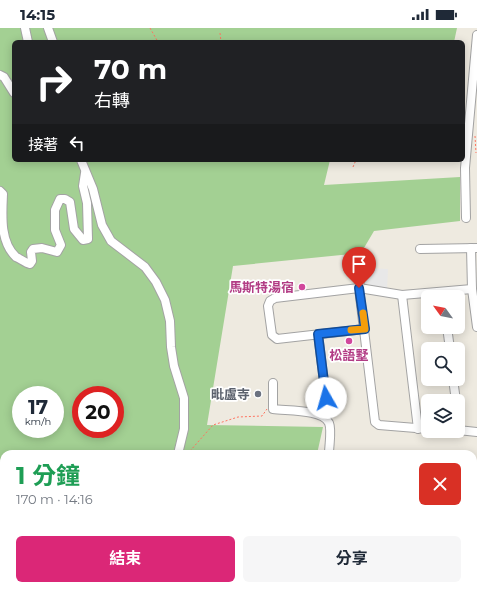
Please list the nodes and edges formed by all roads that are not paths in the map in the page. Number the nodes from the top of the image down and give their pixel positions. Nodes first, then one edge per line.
1 (25, 28) edge
2 (48, 28) edge
3 (477, 34) edge
4 (28, 40) edge
5 (52, 40) edge
6 (0, 75) edge
7 (12, 90) edge
8 (473, 119) edge
9 (82, 162) edge
10 (85, 173) junction
11 (0, 191) edge
12 (466, 218) dead end
13 (474, 248) edge
14 (420, 249) dead end
15 (474, 269) edge
16 (362, 277) dead end
17 (359, 288) junction
18 (472, 289) junction
19 (465, 290) edge
20 (402, 295) junction
21 (421, 295) edge
22 (477, 327) edge
23 (365, 329) junction
24 (318, 334) junction
25 (273, 383) dead end
26 (326, 398) dead end
27 (418, 429) joint
28 (465, 431) edge
29 (477, 432) edge
30 (179, 450) edge
31 (328, 450) edge

1 - 4 street
2 - 5 street
3 - 8 street
6 - 7 street
8 - 12 street
9 - 10 street
10 - 11 street
10 - 30 street
13 - 14 street
13 - 15 street
15 - 18 street
16 - 17 street
17 - 20 street
17 - 23 street
17 - 24 street
18 - 19 street
18 - 22 street
20 - 21 street
20 - 27 street
23 - 24 street
23 - 27 street
24 - 26 street
25 - 31 street
28 - 29 street

